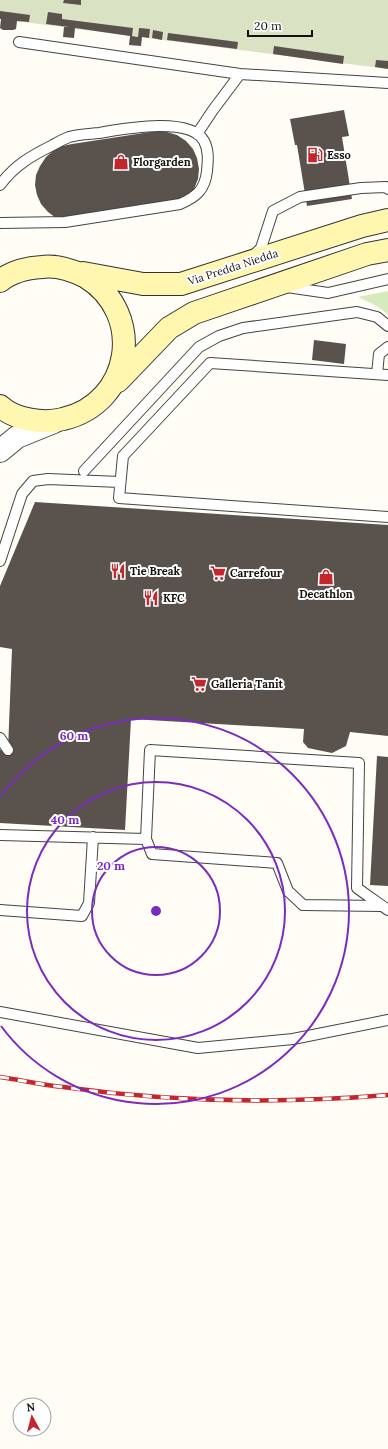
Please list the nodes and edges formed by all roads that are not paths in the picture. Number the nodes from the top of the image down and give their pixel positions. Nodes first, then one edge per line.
1 (19, 42) dead end
2 (240, 74) junction
3 (388, 83) edge
4 (197, 134) junction
5 (0, 185) edge
6 (388, 189) edge
7 (388, 220) edge
8 (0, 223) edge
9 (388, 250) edge
10 (243, 264) junction
11 (28, 268) junction
12 (0, 272) edge
13 (76, 272) junction
14 (388, 279) edge
15 (0, 281) edge
16 (273, 285) junction
17 (388, 326) edge
18 (388, 347) edge
19 (377, 374) junction
20 (388, 375) edge
21 (109, 391) junction
22 (0, 406) edge
23 (54, 422) junction
24 (0, 451) edge
25 (84, 471) dead end
26 (120, 482) junction
27 (388, 517) edge
28 (0, 561) edge
29 (0, 738) edge
30 (8, 750) dead end
31 (0, 835) edge
32 (93, 838) junction
33 (146, 839) junction
34 (385, 908) edge
35 (0, 910) edge
36 (0, 1012) edge
37 (388, 1020) edge

1 - 2 lane
2 - 3 lane
2 - 4 lane
4 - 5 lane
4 - 8 lane
6 - 10 lane
7 - 10 main road, Via Predda Niedda
9 - 16 main road
10 - 13 main road, Via Predda Niedda
11 - 12 main road
11 - 13 main road
11 - 15 main road
13 - 21 main road
14 - 16 lane
16 - 21 main road
17 - 25 lane
18 - 19 lane
19 - 20 lane
19 - 26 lane
21 - 23 main road
22 - 23 main road
23 - 24 street
26 - 27 lane
26 - 28 lane
29 - 30 lane
31 - 32 lane
32 - 33 lane
32 - 35 lane
33 - 34 lane
33 - 34 lane
36 - 37 lane

